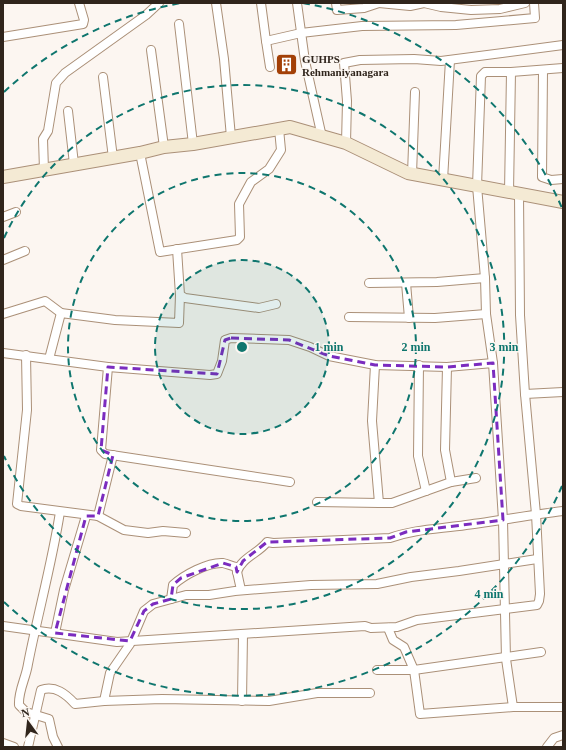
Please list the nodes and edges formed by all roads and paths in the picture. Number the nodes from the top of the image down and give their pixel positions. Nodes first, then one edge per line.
1 (79, 3) edge
2 (158, 3) edge
3 (216, 3) edge
4 (261, 3) edge
5 (297, 3) edge
6 (336, 3) edge
7 (379, 3) edge
8 (424, 3) edge
9 (520, 3) edge
10 (534, 3) edge
11 (470, 7) edge
12 (179, 24) dead end
13 (301, 33) junction
14 (3, 37) edge
15 (266, 42) junction
16 (563, 45) edge
17 (151, 50) dead end
18 (450, 60) junction
19 (270, 68) dead end
20 (563, 68) edge
21 (543, 71) junction
22 (511, 72) junction
23 (103, 77) dead end
24 (415, 92) dead end
25 (68, 111) dead end
26 (279, 129) junction
27 (322, 136) junction
28 (231, 137) junction
29 (193, 144) junction
30 (346, 144) junction
31 (164, 147) junction
32 (140, 153) junction
33 (113, 158) junction
34 (74, 164) junction
35 (44, 170) junction
36 (412, 174) junction
37 (3, 177) edge
38 (563, 179) edge
39 (443, 180) junction
40 (477, 186) junction
41 (514, 193) junction
42 (563, 202) edge
43 (16, 212) dead end
44 (3, 217) edge
45 (177, 249) junction
46 (25, 251) dead end
47 (3, 260) edge
48 (485, 278) junction
49 (369, 283) dead end
50 (406, 283) junction
51 (180, 295) junction
52 (276, 304) dead end
53 (61, 313) junction
54 (3, 314) edge
55 (486, 314) junction
56 (349, 317) dead end
57 (409, 318) junction
58 (3, 353) edge
59 (26, 356) junction
60 (49, 359) junction
61 (493, 362) junction
62 (375, 365) junction
63 (419, 365) junction
64 (108, 367) junction
65 (447, 367) junction
66 (563, 392) edge
67 (525, 394) junction
68 (113, 455) junction
69 (476, 478) dead end
70 (290, 482) dead end
71 (451, 482) junction
72 (426, 491) junction
73 (317, 502) dead end
74 (379, 503) junction
75 (563, 511) edge
76 (60, 512) junction
77 (536, 514) junction
78 (86, 516) junction
79 (98, 516) junction
80 (503, 520) junction
81 (186, 533) dead end
82 (537, 559) junction
83 (504, 564) junction
84 (237, 572) junction
85 (241, 590) junction
86 (171, 599) junction
87 (505, 610) junction
88 (3, 626) edge
89 (388, 628) junction
90 (36, 630) junction
91 (55, 633) junction
92 (243, 634) junction
93 (130, 641) junction
94 (542, 652) dead end
95 (506, 658) junction
96 (377, 670) dead end
97 (414, 670) junction
98 (370, 693) dead end
99 (104, 700) junction
100 (242, 701) junction
101 (513, 707) junction
102 (563, 707) edge
103 (37, 714) junction
104 (563, 735) edge
105 (3, 743) edge
106 (14, 747) edge
107 (28, 747) edge
108 (58, 747) edge
109 (547, 747) edge

1 - 14 street
2 - 35 street
3 - 28 street
4 - 15 street
5 - 13 street
6 - 7 street
7 - 8 street
8 - 11 street
9 - 11 street
10 - 13 street
12 - 29 street
13 - 15 street
13 - 27 street
15 - 19 street
16 - 18 street
17 - 31 street
18 - 30 street
18 - 39 street
20 - 21 street
21 - 22 street
21 - 38 street
22 - 40 street
22 - 41 street
23 - 33 street
24 - 36 street
25 - 34 street
26 - 27 street
26 - 28 street
26 - 45 street
27 - 30 street
28 - 29 street
29 - 31 street
30 - 36 street
31 - 32 street
32 - 33 street
32 - 45 street
33 - 34 street
34 - 35 street
35 - 37 street
36 - 39 street
39 - 40 street
40 - 41 street
40 - 48 street
41 - 42 street
41 - 67 street
43 - 44 street
45 - 51 street
46 - 47 street
48 - 50 street
48 - 55 street
49 - 50 street
50 - 57 street
51 - 52 street
51 - 53 street
53 - 54 street
53 - 60 street
55 - 57 street
55 - 61 street
56 - 57 street
58 - 59 street
59 - 60 street
59 - 76 street
60 - 64 street
61 - 65 street
61 - 80 street
62 - 63 street
62 - 64 street
62 - 74 street
63 - 65 street
63 - 72 street
64 - 68 street
65 - 71 street
66 - 67 street
67 - 77 street
68 - 70 street
68 - 79 street
69 - 71 street
71 - 72 street
72 - 74 street
73 - 74 street
75 - 77 street
76 - 78 street
76 - 90 street
77 - 80 street
77 - 82 street
78 - 79 street
78 - 91 street
79 - 81 street
80 - 83 street
80 - 84 street
82 - 83 street
82 - 87 street
83 - 85 street
83 - 87 street
84 - 85 street
84 - 86 street
85 - 86 street
86 - 93 street
87 - 89 street
87 - 95 street
88 - 90 street
89 - 92 street
89 - 97 street
90 - 91 street
90 - 103 street
91 - 93 street
92 - 93 street
92 - 100 street
93 - 99 street
94 - 95 street
95 - 97 street
95 - 101 street
96 - 97 street
97 - 101 street
98 - 100 street
99 - 100 street
99 - 103 street
101 - 102 street
103 - 107 street
103 - 108 street
104 - 109 street
105 - 106 street

